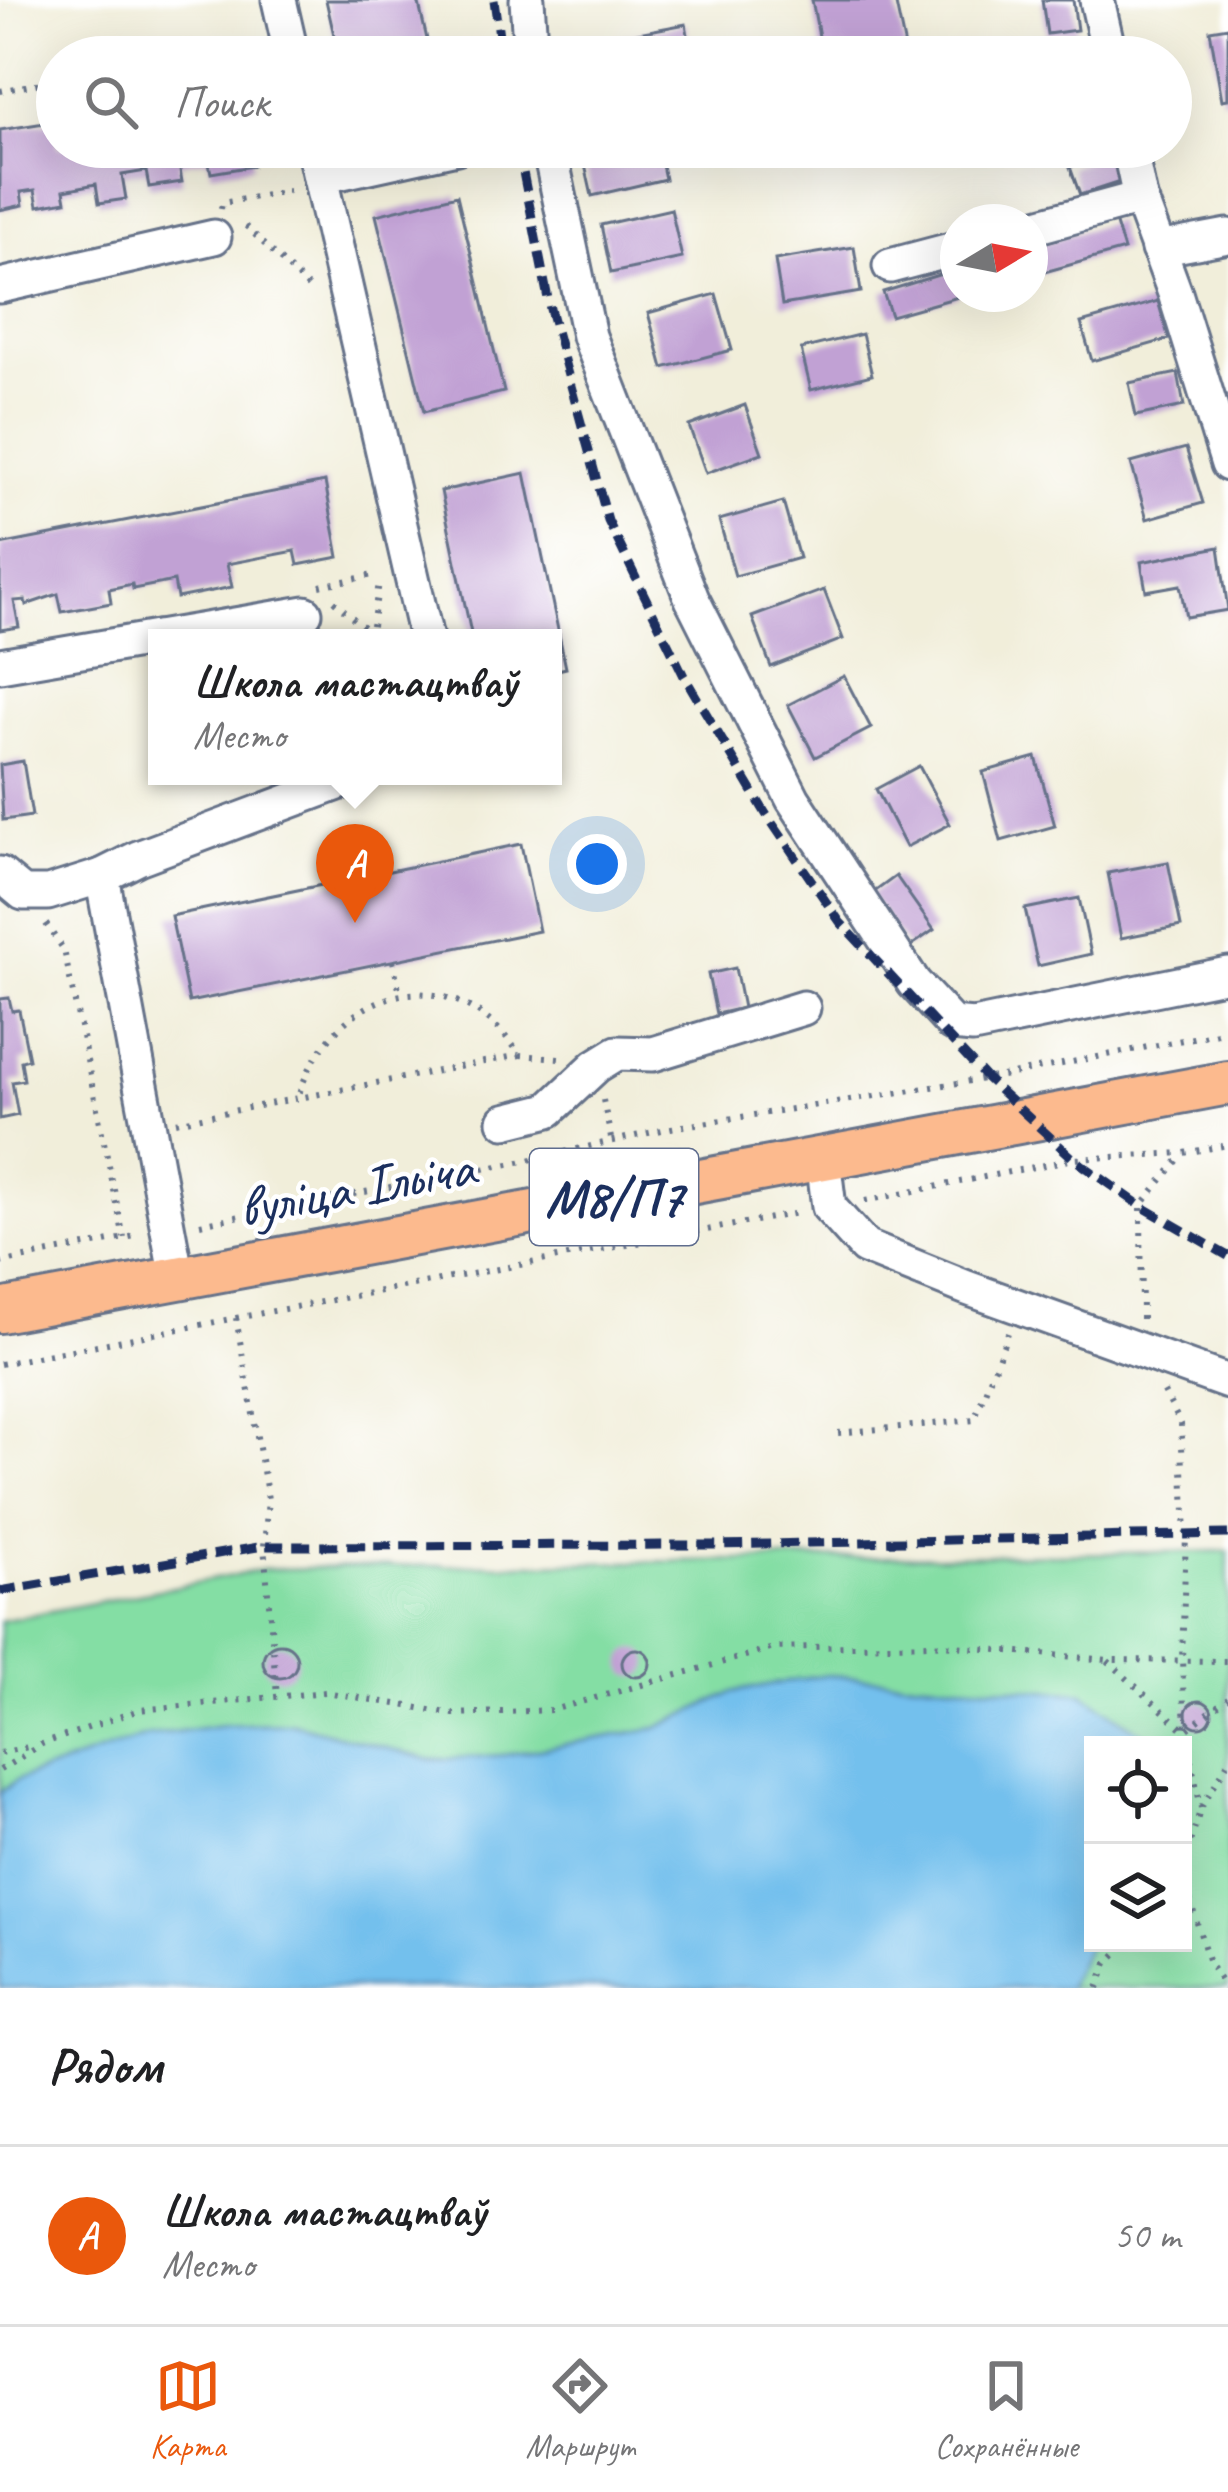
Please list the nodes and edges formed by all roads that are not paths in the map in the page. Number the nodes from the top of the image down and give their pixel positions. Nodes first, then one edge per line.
1 (279, 0) edge
2 (527, 0) edge
3 (1097, 0) edge
4 (287, 36) edge
5 (530, 36) edge
6 (1105, 36) edge
7 (553, 168) edge
8 (1134, 168) edge
9 (307, 172) edge
10 (1140, 197) junction
11 (1048, 223) edge
12 (1228, 236) edge
13 (214, 237) road end
14 (1158, 249) junction
15 (940, 253) edge
16 (890, 266) dead end
17 (0, 286) edge
18 (1222, 424) edge
19 (1228, 464) edge
20 (311, 600) road end
21 (194, 629) edge
22 (424, 629) edge
23 (148, 640) edge
24 (0, 665) edge
25 (334, 785) edge
26 (102, 876) junction
27 (12, 883) edge
28 (1228, 974) edge
29 (803, 1008) dead end
30 (1228, 1083) edge
31 (506, 1120) dead end
32 (823, 1159) junction
33 (176, 1278) junction
34 (0, 1311) edge
35 (1228, 1382) edge

1 - 4 street
2 - 5 street
3 - 6 street
7 - 28 street
8 - 10 street
9 - 22 street
10 - 11 street
10 - 14 street
12 - 14 street
13 - 17 street
14 - 18 street
15 - 16 street
18 - 19 street
20 - 21 street
23 - 24 street
25 - 26 street
26 - 27 street
26 - 33 street
29 - 31 street
30 - 32 main road, вуліца Ільіча / М8/П7
32 - 33 main road, вуліца Ільіча / М8/П7
32 - 35 street
33 - 34 main road, вуліца Ільіча / М8/П7

